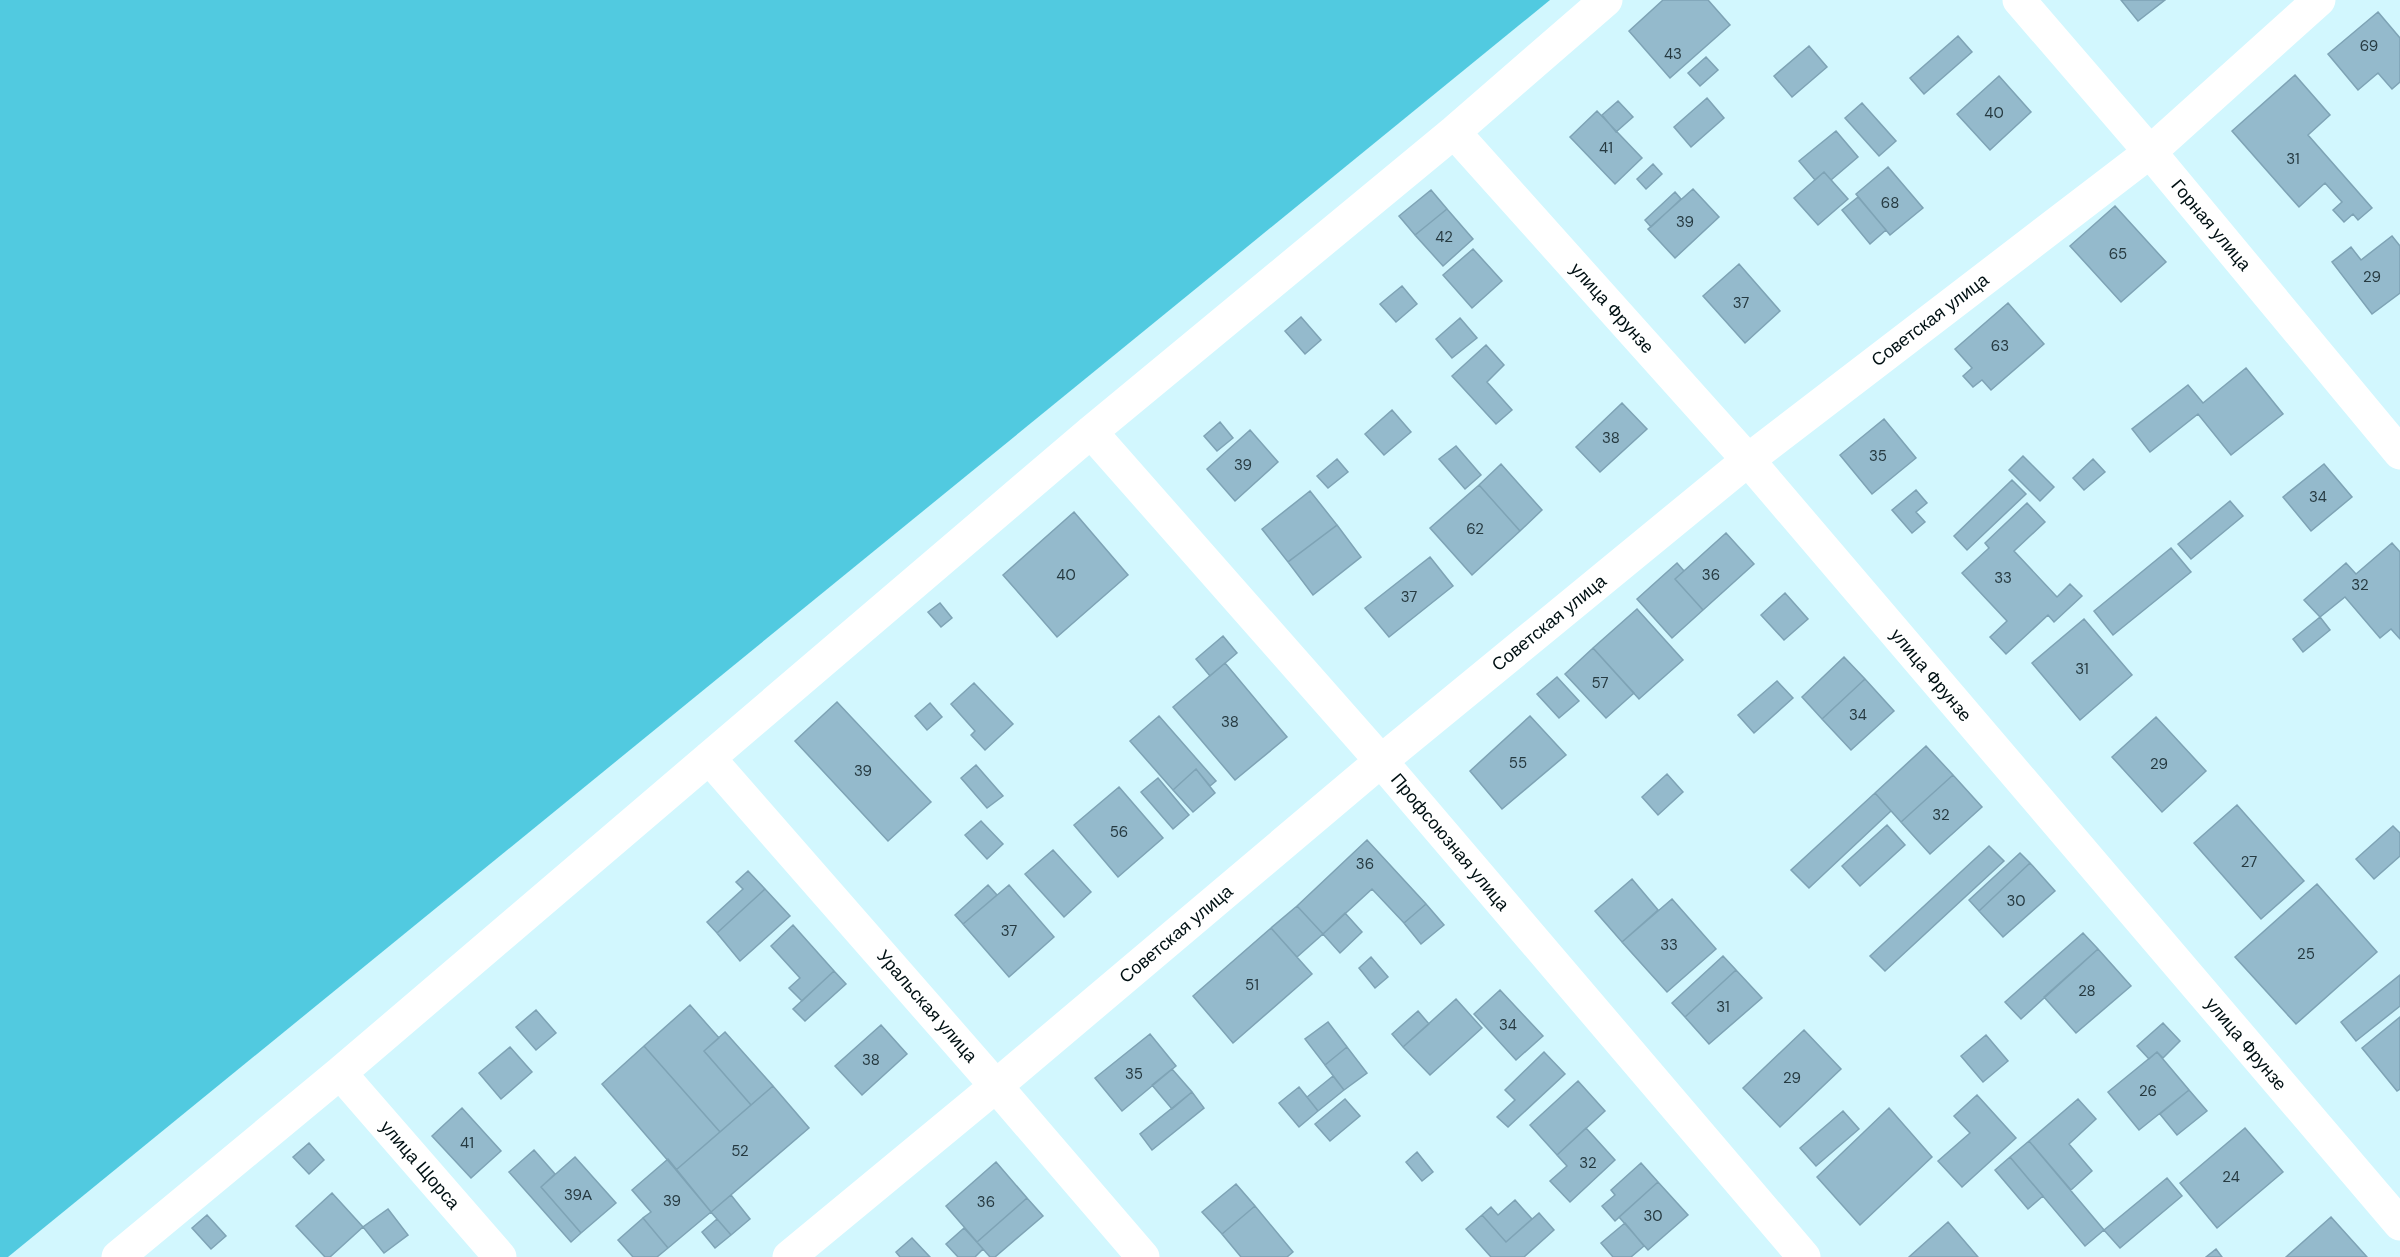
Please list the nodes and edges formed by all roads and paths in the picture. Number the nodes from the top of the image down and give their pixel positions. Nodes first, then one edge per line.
1 (1606, 0) edge
2 (2019, 0) edge
3 (2319, 0) edge
4 (1454, 132) junction
5 (2150, 152) junction
6 (1091, 432) junction
7 (2400, 453) edge
8 (1748, 459) junction
9 (709, 758) junction
10 (1381, 761) junction
11 (340, 1073) junction
12 (996, 1086) junction
13 (2400, 1224) edge
14 (118, 1257) edge
15 (500, 1257) edge
16 (789, 1257) edge
17 (1143, 1257) edge
18 (1804, 1257) edge

1 - 4 street
2 - 5 street, Горная улица
3 - 5 street, Советская улица
4 - 6 street
4 - 8 street, улица Фрунзе
5 - 7 street, Горная улица
5 - 8 street, Советская улица
6 - 9 street
6 - 10 street, Профсоюзная улица
8 - 10 street, Советская улица
8 - 13 street, улица Фрунзе
9 - 11 street
9 - 12 street, Уральская улица
10 - 12 street, Советская улица
10 - 18 street, Профсоюзная улица
11 - 14 street
11 - 15 street, улица Щорса
12 - 16 street, Советская улица
12 - 17 street, Уральская улица

